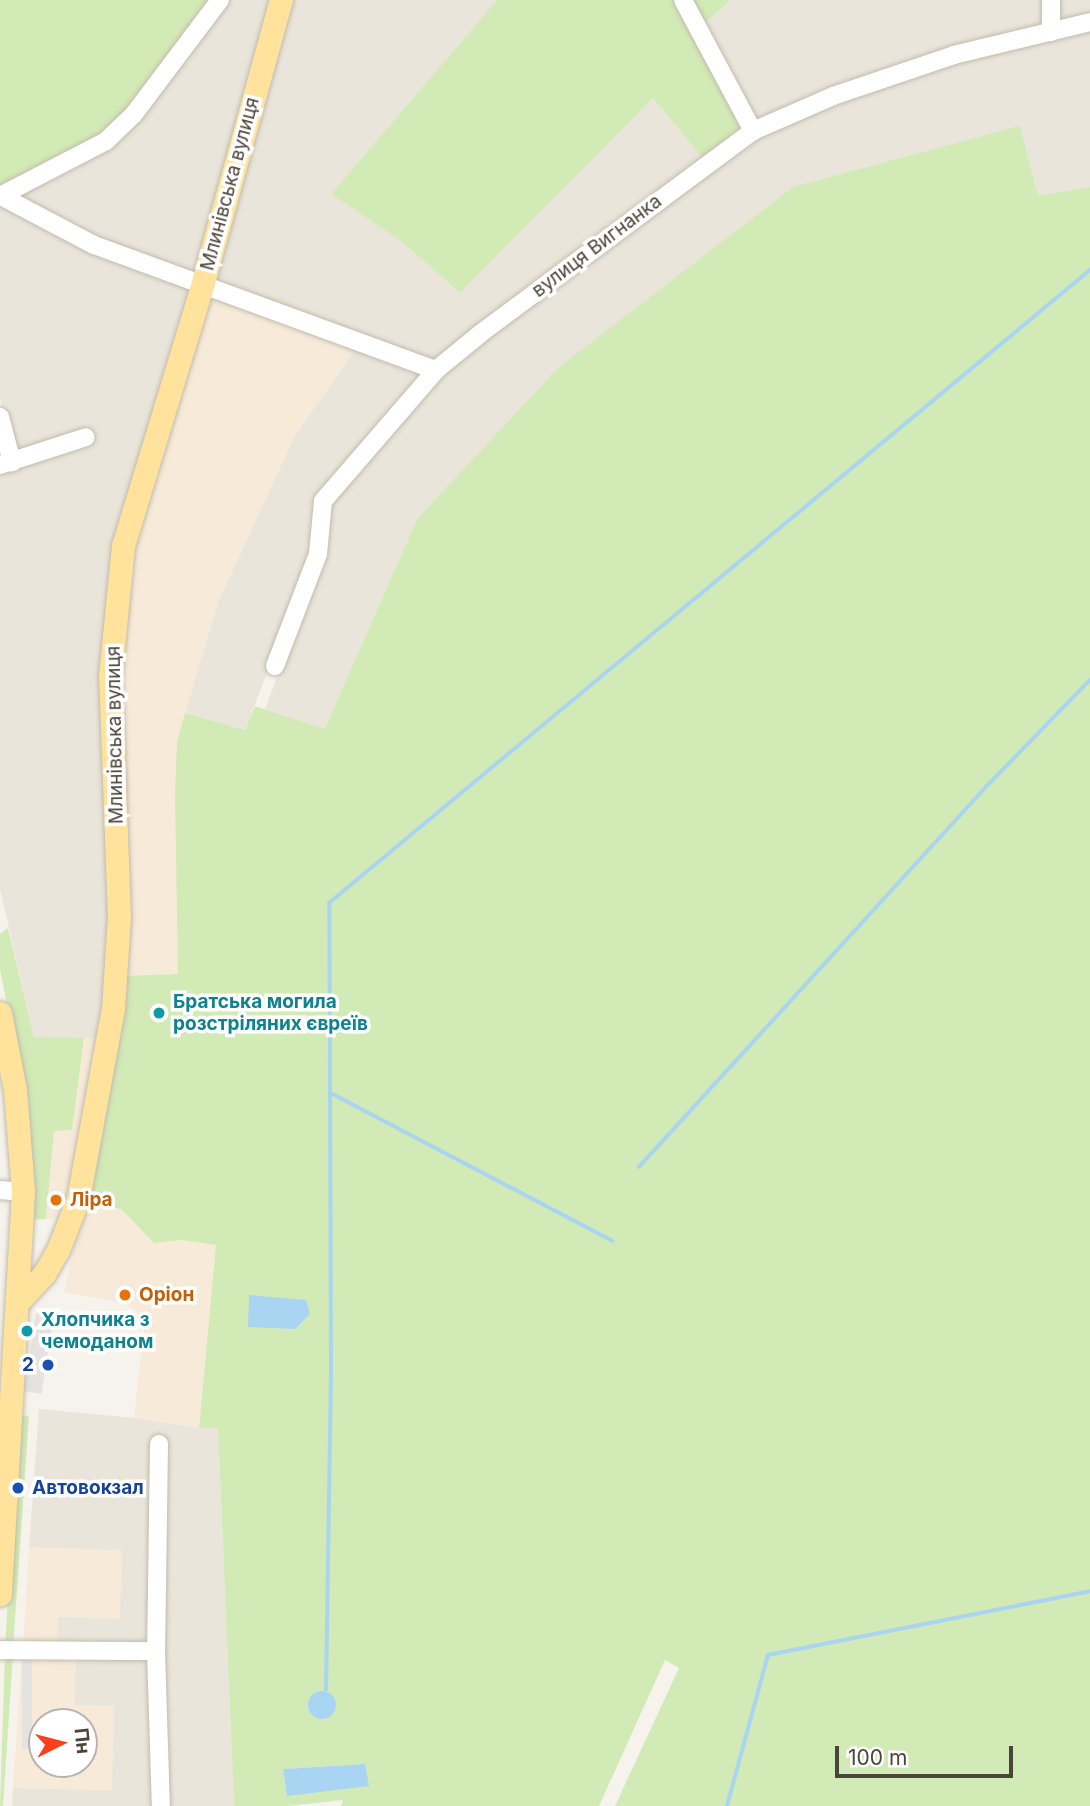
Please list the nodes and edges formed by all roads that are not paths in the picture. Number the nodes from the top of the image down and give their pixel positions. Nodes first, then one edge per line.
1 (220, 0) edge
2 (281, 0) edge
3 (683, 0) edge
4 (1051, 0) edge
5 (1090, 22) edge
6 (1051, 32) junction
7 (753, 131) junction
8 (1, 196) edge
9 (202, 286) junction
10 (436, 370) junction
11 (0, 417) edge
12 (86, 437) dead end
13 (6, 463) edge
14 (275, 666) dead end
15 (0, 1013) edge
16 (11, 1191) edge
17 (18, 1303) junction
18 (159, 1444) dead end
19 (3, 1503) edge
20 (0, 1594) edge
21 (0, 1650) edge
22 (156, 1651) junction
23 (161, 1806) edge

1 - 8 street
2 - 9 main road, Млинівська вулиця
3 - 7 street
4 - 6 street
5 - 6 street, вулиця Вигнанка
6 - 7 street, вулиця Вигнанка
7 - 10 street, вулиця Вигнанка
8 - 9 street
9 - 10 street
9 - 17 main road, Млинівська вулиця
10 - 14 street, вулиця Вигнанка
11 - 13 street
12 - 13 street
15 - 16 main road
16 - 17 main road
17 - 19 main road
18 - 22 street
19 - 20 main road
21 - 22 street
22 - 23 street

